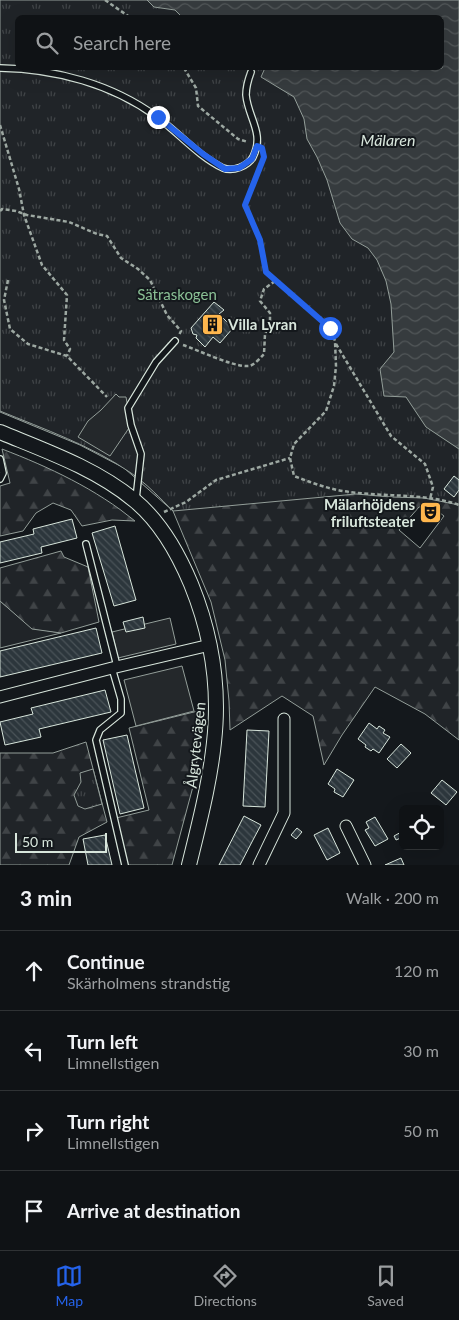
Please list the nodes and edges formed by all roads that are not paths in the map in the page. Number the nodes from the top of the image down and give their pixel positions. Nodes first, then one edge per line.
1 (0, 68) edge
2 (15, 69) edge
3 (30, 70) edge
4 (250, 72) dead end
5 (175, 341) road end
6 (0, 432) edge
7 (0, 459) edge
8 (0, 478) edge
9 (136, 501) junction
10 (86, 544) dead end
11 (210, 645) junction
12 (115, 667) junction
13 (0, 697) edge
14 (284, 719) dead end
15 (346, 826) dead end
16 (125, 865) edge
17 (189, 865) edge
18 (259, 865) edge
19 (365, 865) edge

1 - 2 lane
3 - 4 lane
5 - 9 lane
6 - 9 street, Ålgrytevägen
7 - 8 lane
9 - 11 street, Ålgrytevägen
10 - 12 lane
11 - 12 street
11 - 17 street, Ålgrytevägen
12 - 13 street
12 - 16 lane
14 - 18 street
15 - 19 street

